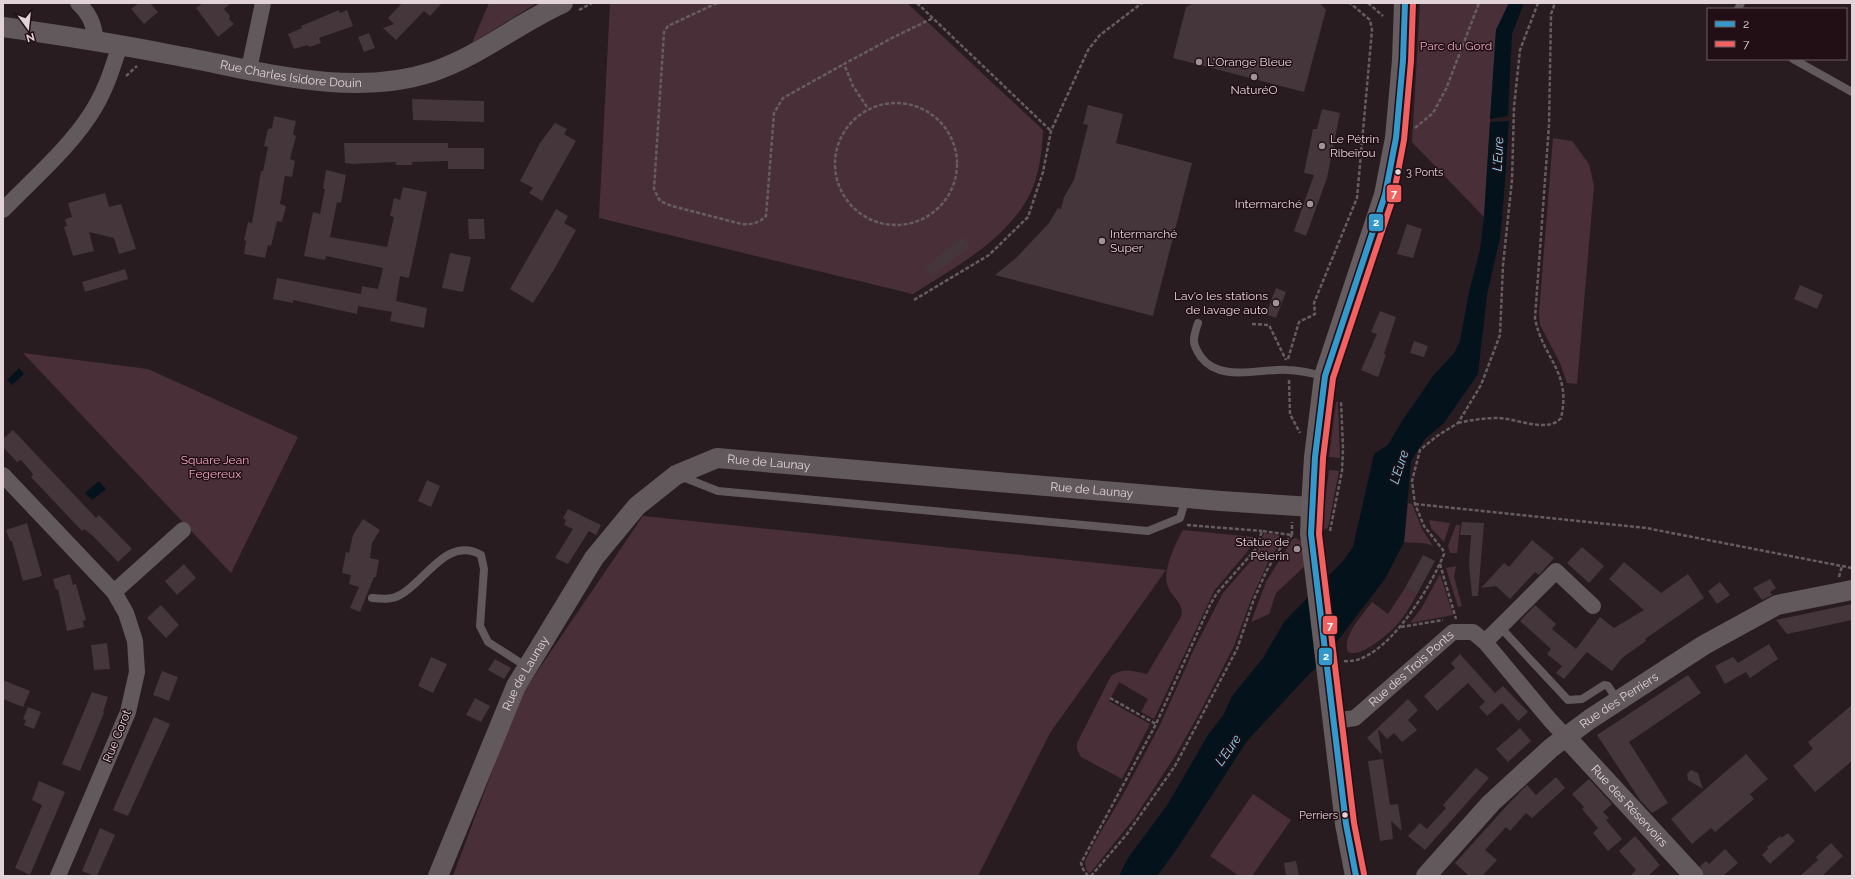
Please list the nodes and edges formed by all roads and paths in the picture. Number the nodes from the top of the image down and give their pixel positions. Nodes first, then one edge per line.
1 (264, 3) edge
2 (563, 3) edge
3 (717, 3) edge
4 (917, 3) edge
5 (1142, 3) edge
6 (1350, 3) edge
7 (1368, 3) edge
8 (1405, 3) edge
9 (1479, 3) edge
10 (1538, 3) edge
11 (1555, 3) edge
12 (85, 5) edge
13 (1383, 16) dead end
14 (933, 18) junction
15 (3, 27) edge
16 (96, 41) junction
17 (120, 45) junction
18 (1795, 60) edge
19 (844, 64) junction
20 (249, 69) junction
21 (1852, 92) edge
22 (867, 107) junction
23 (1413, 129) dead end
24 (1051, 131) junction
25 (3, 210) edge
26 (914, 300) dead end
27 (1198, 323) dead end
28 (1252, 324) dead end
29 (1288, 366) junction
30 (1325, 376) junction
31 (1341, 394) dead end
32 (1458, 423) junction
33 (1301, 434) dead end
34 (3, 475) edge
35 (676, 475) junction
36 (1186, 498) junction
37 (1415, 504) junction
38 (1302, 507) junction
39 (1176, 520) junction
40 (183, 530) dead end
41 (1262, 531) junction
42 (1330, 531) dead end
43 (1292, 535) junction
44 (1440, 563) junction
45 (1852, 568) edge
46 (1852, 590) edge
47 (114, 592) junction
48 (372, 598) dead end
49 (1593, 606) dead end
50 (1458, 625) junction
51 (1400, 627) junction
52 (1500, 627) junction
53 (1485, 642) junction
54 (1335, 659) junction
55 (527, 668) junction
56 (1110, 698) dead end
57 (1618, 701) junction
58 (1334, 721) junction
59 (1156, 724) junction
60 (1565, 736) junction
61 (58, 876) edge
62 (438, 876) edge
63 (1090, 876) edge
64 (1356, 876) edge
65 (1426, 876) edge
66 (1694, 876) edge

1 - 20 street
2 - 20 street, Rue Charles Isidore Douin
3 - 19 path
4 - 14 path
5 - 24 path
6 - 29 path
7 - 13 path
8 - 30 main road
9 - 23 path
10 - 32 path
11 - 32 path
12 - 16 street
14 - 19 path
14 - 24 path
15 - 16 street, Rue Charles Isidore Douin
16 - 17 street, Rue Charles Isidore Douin
17 - 20 street, Rue Charles Isidore Douin
17 - 25 street
18 - 21 lane
19 - 22 path
22 - 22 path
24 - 26 path
27 - 29 lane
28 - 29 path
29 - 30 lane
29 - 33 path
30 - 38 main road
31 - 42 path
32 - 37 path
34 - 47 street, Rue Corot
35 - 36 street, Rue de Launay
35 - 39 lane
35 - 55 street, Rue de Launay
36 - 38 street, Rue de Launay
36 - 39 lane
37 - 44 path
37 - 45 path
38 - 43 path
38 - 54 main road
39 - 41 path
40 - 47 street
41 - 43 path
41 - 59 path
43 - 63 path
44 - 50 path
44 - 51 path
46 - 57 street, Rue des Perriers
47 - 61 street, Rue Corot
48 - 55 lane
49 - 52 street
50 - 51 path
50 - 53 street, Rue des Trois Ponts
50 - 58 street, Rue des Trois Ponts
51 - 54 path
52 - 53 street
52 - 57 lane
53 - 60 street, Rue des Trois Ponts
54 - 58 main road
55 - 62 street, Rue de Launay
56 - 59 path
57 - 60 street, Rue des Perriers
58 - 64 main road
59 - 63 path
60 - 65 street, Rue des Perriers
60 - 66 street, Rue des Réservoirs

